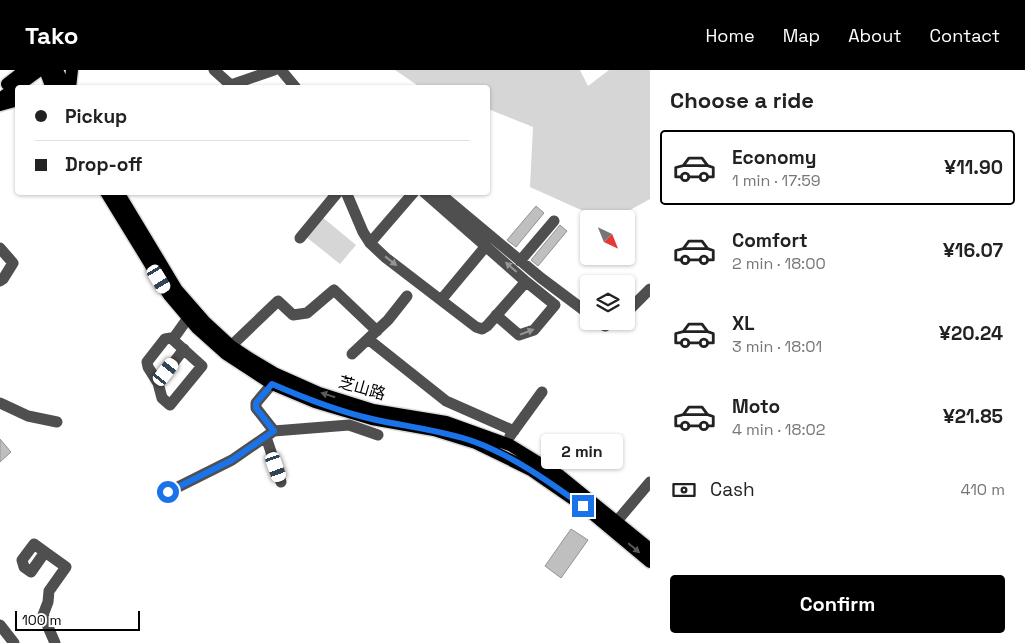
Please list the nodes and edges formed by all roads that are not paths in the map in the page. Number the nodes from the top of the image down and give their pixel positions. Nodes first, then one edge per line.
1 (12, 70) edge
2 (25, 70) edge
3 (40, 70) edge
4 (45, 70) edge
5 (57, 70) edge
6 (72, 70) edge
7 (214, 70) edge
8 (274, 70) edge
9 (281, 70) edge
10 (19, 85) edge
11 (51, 85) edge
12 (64, 85) edge
13 (70, 85) edge
14 (229, 85) edge
15 (236, 85) edge
16 (294, 85) edge
17 (2, 88) edge
18 (15, 88) edge
19 (0, 99) edge
20 (15, 101) edge
21 (0, 105) edge
22 (108, 195) edge
23 (120, 195) edge
24 (336, 195) edge
25 (347, 195) edge
26 (411, 195) edge
27 (427, 195) edge
28 (442, 195) edge
29 (554, 221) dead end
30 (300, 238) dead end
31 (370, 243) junction
32 (486, 246) junction
33 (0, 248) edge
34 (520, 261) junction
35 (524, 280) junction
36 (0, 281) edge
37 (650, 289) edge
38 (407, 296) dead end
39 (441, 300) junction
40 (635, 304) edge
41 (580, 307) edge
42 (496, 315) junction
43 (188, 318) junction
44 (376, 331) junction
45 (173, 339) junction
46 (368, 339) junction
47 (231, 346) junction
48 (184, 349) junction
49 (352, 354) dead end
50 (158, 382) junction
51 (272, 384) junction
52 (542, 392) dead end
53 (0, 403) edge
54 (57, 422) dead end
55 (514, 431) junction
56 (270, 434) junction
57 (378, 435) dead end
58 (505, 444) junction
59 (281, 482) dead end
60 (650, 482) edge
61 (168, 492) dead end
62 (617, 521) junction
63 (650, 549) edge
64 (45, 552) dead end
65 (650, 562) edge
66 (0, 625) edge
67 (14, 643) edge
68 (55, 643) edge

1 - 17 street
2 - 17 main road
3 - 10 main road
4 - 11 main road
5 - 12 main road
6 - 13 main road
7 - 14 street
8 - 15 street
9 - 16 street
18 - 19 main road
20 - 21 main road
22 - 43 main road
23 - 47 main road, 芝山路
24 - 30 street
25 - 31 street
26 - 31 street
27 - 32 street
28 - 34 street
29 - 34 street
31 -> 39 street
35 -> 32 street
32 - 39 street
33 - 36 street
34 - 41 street
35 - 42 street
42 -> 35 street
37 - 40 street
38 - 44 street
39 - 42 street
43 - 45 street
43 - 51 main road
44 - 46 street
44 - 47 street
45 - 48 street
45 - 50 street
46 - 49 street
46 - 55 street
58 -> 47 main road, 芝山路
48 - 50 street
48 - 50 street
51 - 56 street
51 -> 65 main road
52 - 55 street
53 - 54 street
55 - 58 street
56 - 57 street
56 - 59 street
56 - 61 street
58 - 62 main road, 芝山路
60 - 62 street
62 - 63 main road, 芝山路
64 - 68 street
66 - 67 street

